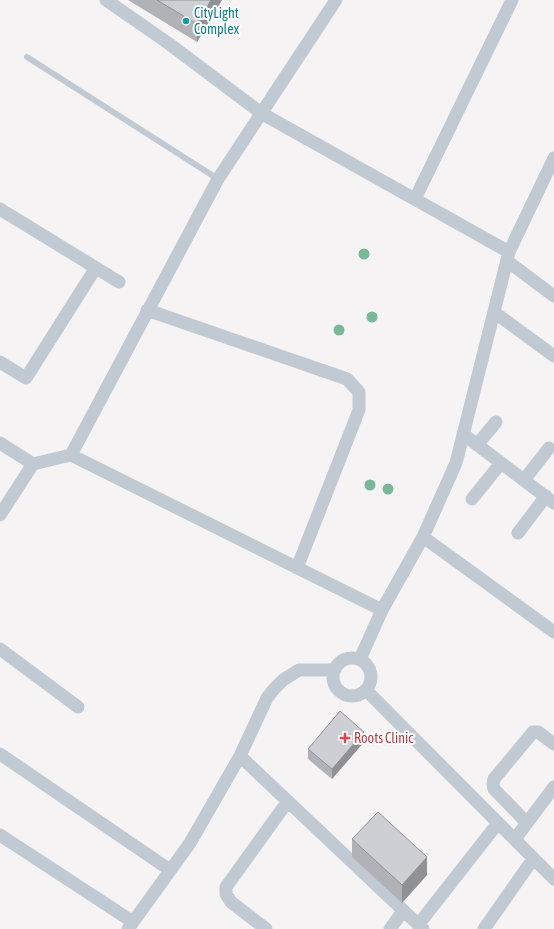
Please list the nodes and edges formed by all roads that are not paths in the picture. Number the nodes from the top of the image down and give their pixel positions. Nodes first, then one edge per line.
1 (106, 0) edge
2 (336, 0) edge
3 (512, 0) edge
4 (27, 57) dead end
5 (261, 113) junction
6 (554, 158) edge
7 (218, 179) junction
8 (415, 199) junction
9 (0, 209) edge
10 (508, 257) junction
11 (95, 269) junction
12 (119, 282) dead end
13 (554, 296) edge
14 (147, 310) junction
15 (494, 312) junction
16 (554, 356) edge
17 (0, 362) edge
18 (496, 422) dead end
19 (463, 434) junction
20 (0, 443) edge
21 (477, 445) junction
22 (549, 448) dead end
23 (70, 455) junction
24 (501, 463) junction
25 (34, 464) junction
26 (524, 480) junction
27 (472, 499) dead end
28 (550, 499) edge
29 (0, 515) edge
30 (518, 532) dead end
31 (423, 537) junction
32 (297, 568) junction
33 (382, 610) junction
34 (554, 632) edge
35 (0, 649) edge
36 (360, 659) junction
37 (335, 670) junction
38 (366, 690) junction
39 (78, 707) dead end
40 (554, 744) edge
41 (0, 754) edge
42 (240, 756) junction
43 (554, 787) edge
44 (288, 801) junction
45 (498, 823) junction
46 (527, 823) junction
47 (0, 835) edge
48 (515, 839) junction
49 (533, 859) junction
50 (170, 870) junction
51 (554, 879) edge
52 (403, 910) junction
53 (131, 925) edge
54 (420, 927) edge
55 (266, 929) edge
56 (390, 929) edge
57 (484, 929) edge

1 - 5 street
2 - 5 street
3 - 8 street
4 - 7 lane
5 - 7 street
5 - 8 street
6 - 10 street
7 - 14 street
8 - 10 street
9 - 11 street
10 - 13 street
10 - 15 street
11 - 12 street
11 - 17 street
14 - 23 street
14 - 32 street
15 - 16 street
15 - 19 street
18 - 21 street
19 - 21 street
19 - 31 street
20 - 25 street
21 - 24 street
22 - 26 street
23 - 25 street
23 - 32 street
24 - 26 street
24 - 27 street
25 - 29 street
26 - 28 street
28 - 30 street
31 - 33 street
31 - 34 street
32 - 33 street
33 - 36 street
35 - 39 street
36 - 37 street
36 - 38 street
37 - 38 street
37 - 42 street
38 - 45 street
40 - 46 street
41 - 50 street
42 - 44 street
42 - 50 street
43 - 46 street
44 - 52 street
44 - 55 street
45 - 48 street
45 - 54 street
46 - 48 street
47 - 53 street
48 - 49 street
49 - 51 street
49 - 57 street
50 - 53 street
52 - 54 street
52 - 56 street

